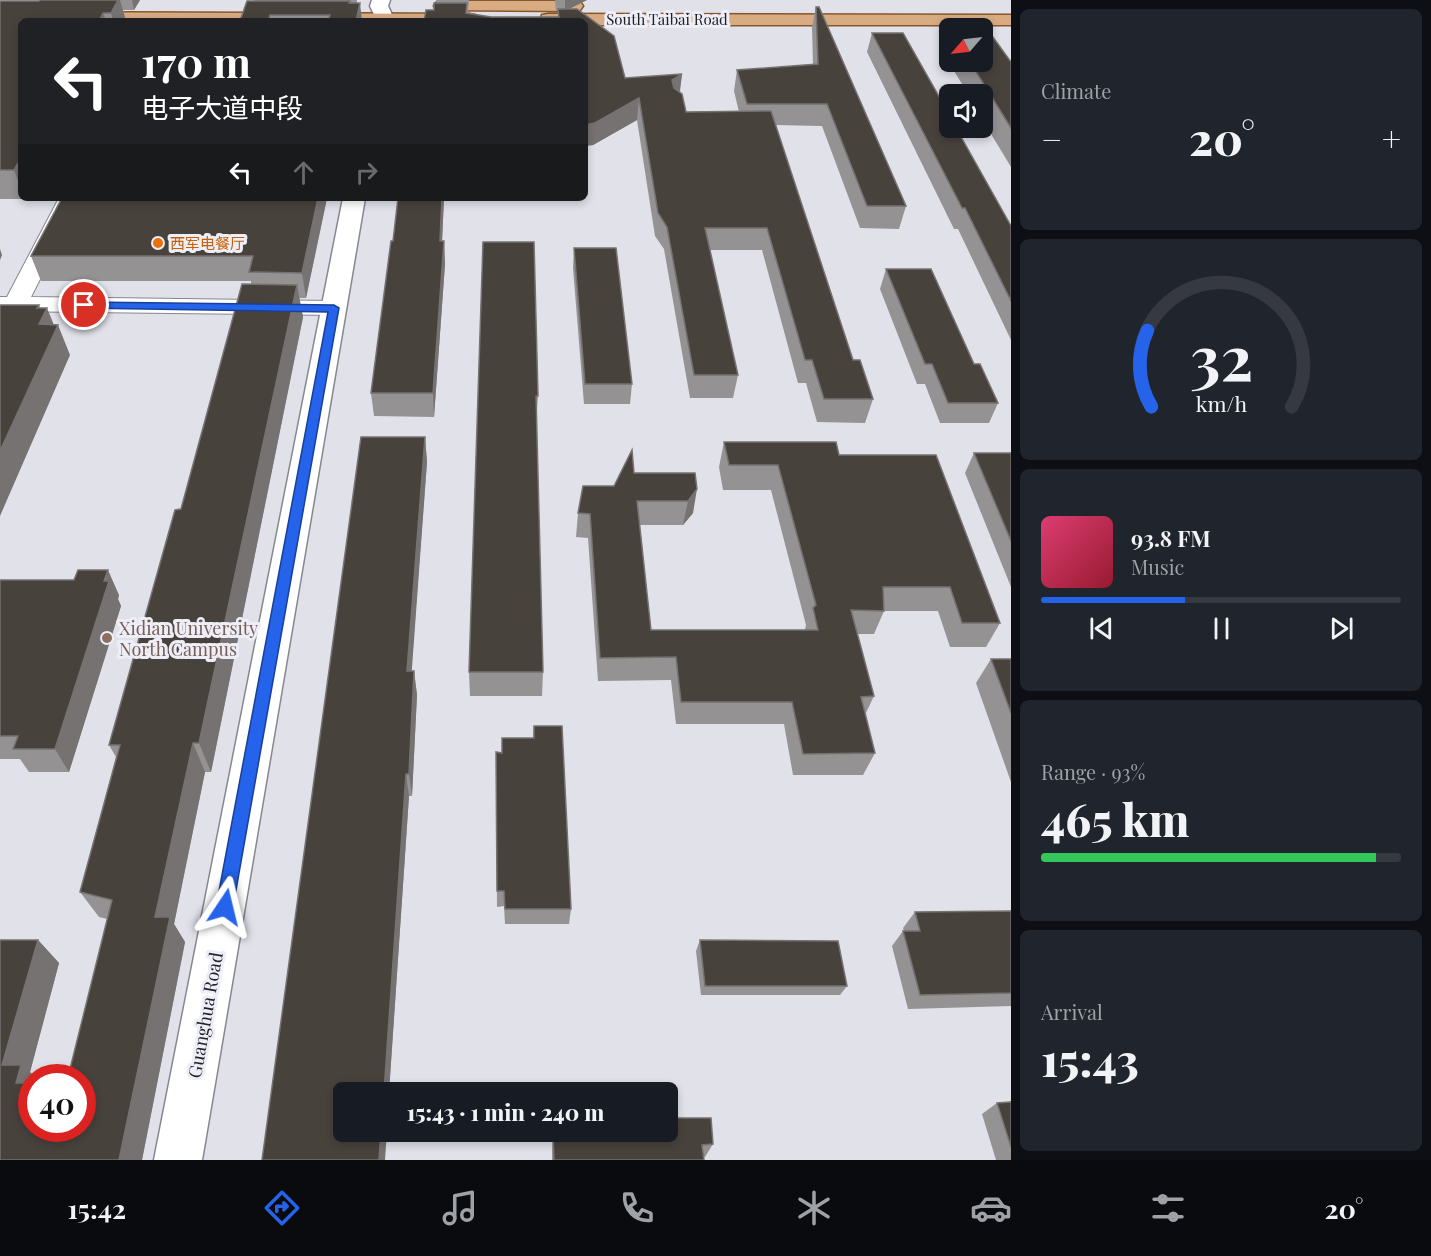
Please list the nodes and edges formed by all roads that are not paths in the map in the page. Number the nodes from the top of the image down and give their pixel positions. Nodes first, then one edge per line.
1 (0, 5) edge
2 (1011, 6) edge
3 (387, 9) edge
4 (0, 18) edge
5 (1011, 20) edge
6 (68, 201) edge
7 (353, 201) edge
8 (8, 304) edge
9 (334, 308) junction
10 (178, 1160) edge

1 - 3 main road, South Taibai Road
2 - 3 main road, South Taibai Road
3 - 4 main road, South Taibai Road
3 - 5 main road, South Taibai Road
6 - 8 street
7 - 9 street, Guanghua Road
8 - 9 street
9 - 10 street, Guanghua Road

